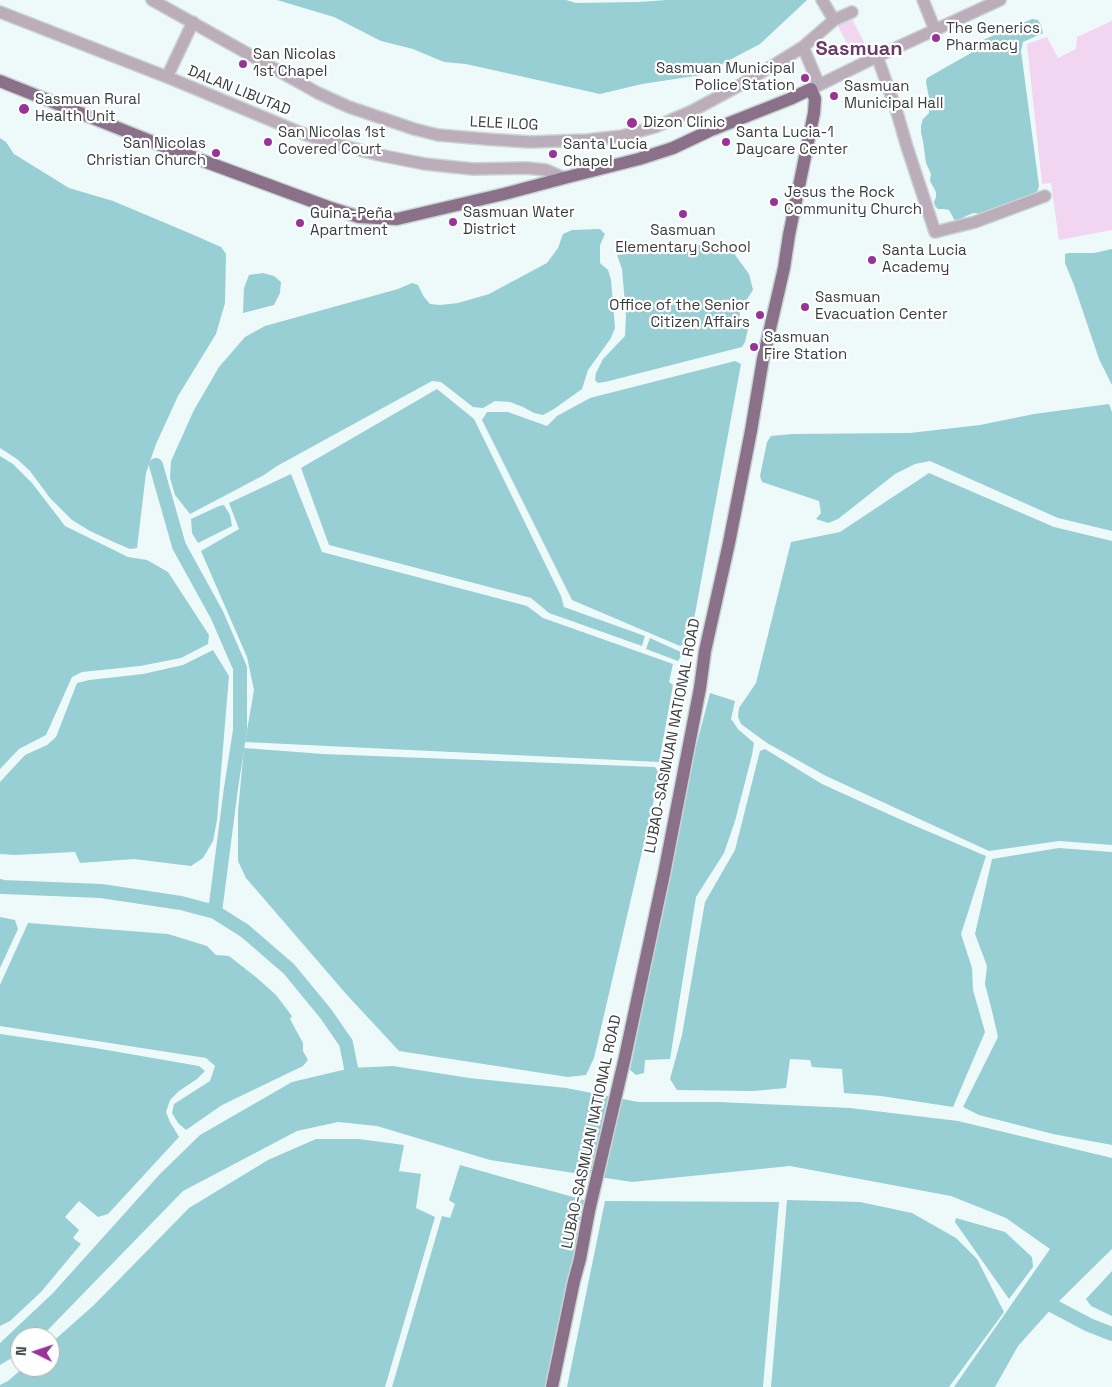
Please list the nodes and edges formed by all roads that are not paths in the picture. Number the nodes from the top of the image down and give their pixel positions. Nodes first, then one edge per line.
1 (152, 0) edge
2 (822, 0) edge
3 (923, 0) edge
4 (1000, 0) edge
5 (0, 12) edge
6 (852, 12) dead end
7 (834, 20) junction
8 (192, 22) junction
9 (935, 30) junction
10 (803, 47) junction
11 (876, 56) junction
12 (167, 78) junction
13 (0, 81) edge
14 (815, 87) junction
15 (564, 178) junction
16 (1045, 196) dead end
17 (552, 1387) edge

1 - 8 street, LELE ILOG
2 - 7 street
3 - 9 street
4 - 9 street
5 - 12 street, DALAN LIBUTAD
6 - 7 street, LELE ILOG
7 - 10 street, LELE ILOG
8 - 10 street, LELE ILOG
8 - 12 street
9 - 11 street
10 - 14 street
11 - 14 street
11 - 16 street
12 - 15 street, DALAN LIBUTAD
13 - 15 main road
14 - 15 main road
14 - 17 main road, LUBAO-SASMUAN NATIONAL ROAD

